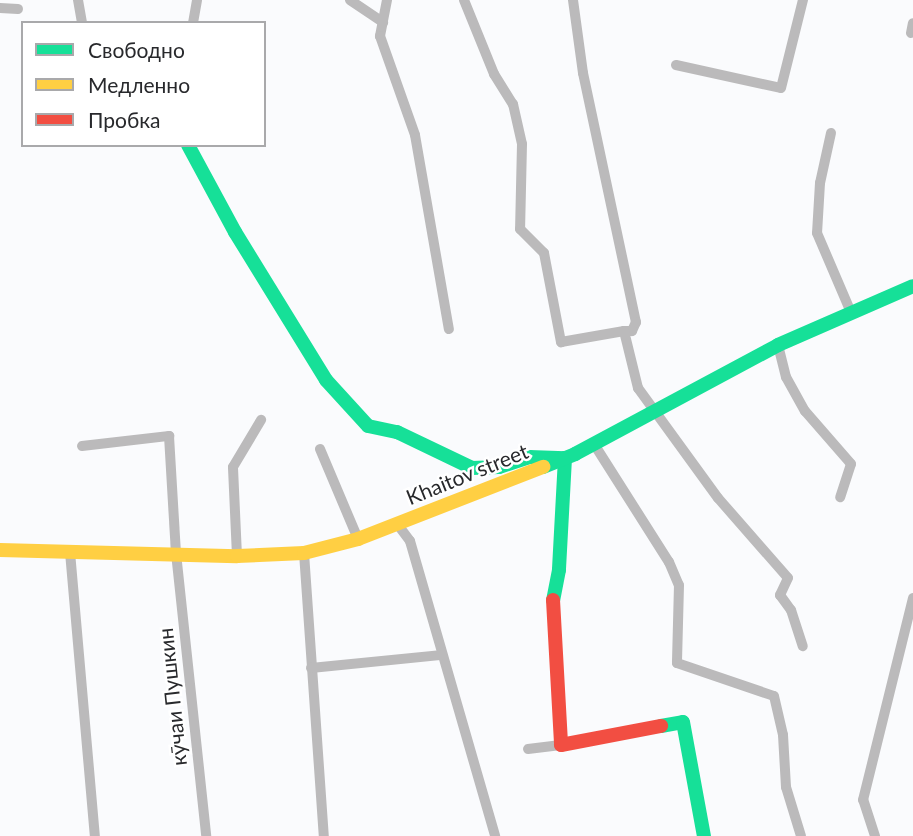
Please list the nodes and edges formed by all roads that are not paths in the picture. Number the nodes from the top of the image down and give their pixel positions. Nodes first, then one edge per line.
1 (78, 0) edge
2 (197, 0) edge
3 (350, 0) edge
4 (387, 0) edge
5 (464, 0) edge
6 (573, 0) edge
7 (803, 0) edge
8 (0, 8) edge
9 (18, 9) dead end
10 (82, 21) edge
11 (192, 21) edge
12 (383, 22) junction
13 (676, 65) dead end
14 (831, 133) dead end
15 (189, 147) edge
16 (913, 286) edge
17 (849, 310) junction
18 (449, 329) dead end
19 (624, 331) junction
20 (778, 345) junction
21 (654, 411) junction
22 (261, 420) dead end
23 (594, 444) junction
24 (82, 446) dead end
25 (320, 449) dead end
26 (565, 458) junction
27 (840, 497) dead end
28 (398, 525) junction
29 (358, 539) junction
30 (0, 550) edge
31 (70, 552) junction
32 (176, 553) junction
33 (304, 553) junction
34 (237, 556) junction
35 (912, 605) edge
36 (803, 646) dead end
37 (442, 655) junction
38 (311, 668) junction
39 (561, 745) junction
40 (528, 749) dead end
41 (94, 836) edge
42 (206, 836) edge
43 (324, 836) edge
44 (495, 836) edge
45 (704, 836) edge
46 (801, 836) edge
47 (875, 836) edge

1 - 10 street
2 - 11 street
3 - 12 street
4 - 12 street
5 - 19 street
6 - 19 street
7 - 13 street
8 - 9 street
12 - 18 street
14 - 17 street
15 - 26 street
16 - 17 street, Khaitov street
17 - 20 street, Khaitov street
19 - 21 street
20 - 21 street, Khaitov street
20 - 27 street
21 - 23 street, Khaitov street
21 - 36 street
22 - 34 street
23 - 26 street, Khaitov street
23 - 46 street
24 - 32 street, кӯчаи Пушкин
25 - 29 street
26 - 28 street, Khaitov street
26 - 39 street
28 - 29 street, Khaitov street
28 - 37 street
29 - 33 street, Khaitov street
30 - 31 street, Khaitov street
31 - 32 street, Khaitov street
31 - 41 street
32 - 34 street, Khaitov street
32 - 42 street, кӯчаи Пушкин
33 - 34 street, Khaitov street
33 - 38 street
35 - 47 street
37 - 38 street
37 - 44 street
38 - 43 street
39 - 40 street
39 - 45 street

